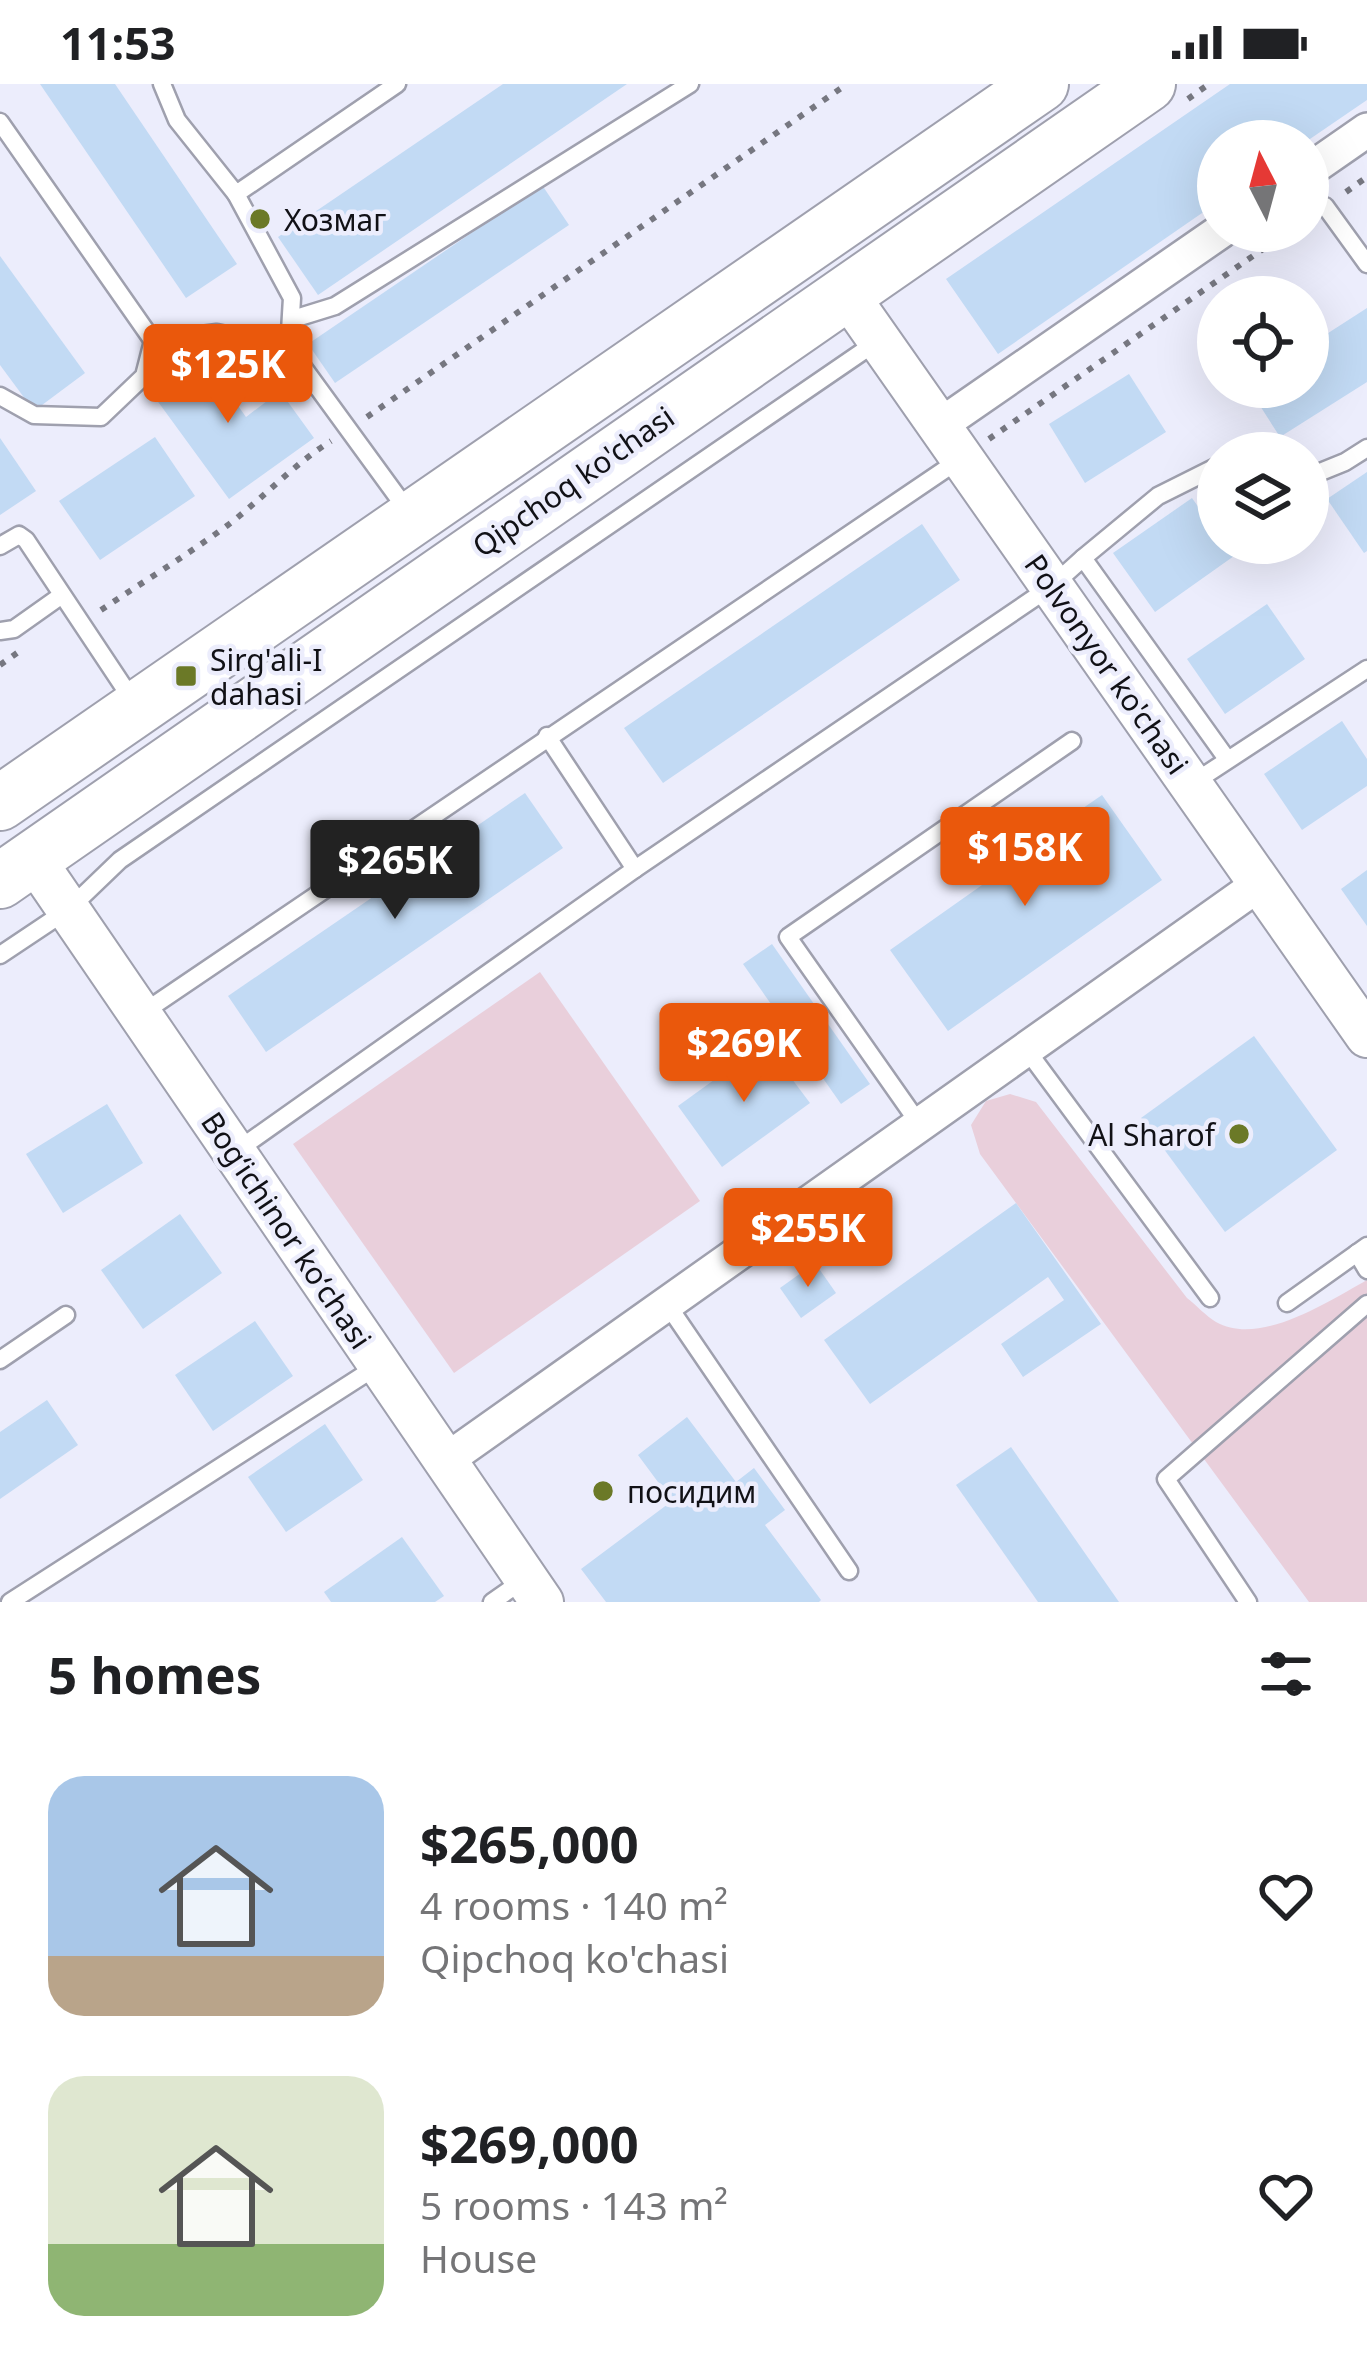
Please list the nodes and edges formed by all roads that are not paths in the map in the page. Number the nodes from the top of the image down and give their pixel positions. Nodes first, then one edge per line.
1 (162, 84) edge
2 (397, 84) edge
3 (690, 84) edge
4 (1040, 84) edge
5 (1148, 84) edge
6 (0, 122) edge
7 (1367, 130) edge
8 (1329, 156) edge
9 (236, 194) junction
10 (878, 196) junction
11 (1329, 212) edge
12 (914, 246) junction
13 (1197, 250) edge
14 (1367, 264) edge
15 (846, 293) junction
16 (293, 319) junction
17 (153, 341) junction
18 (879, 341) junction
19 (289, 349) junction
20 (0, 396) edge
21 (950, 442) junction
22 (1367, 448) edge
23 (1329, 468) edge
24 (1197, 476) edge
25 (413, 519) junction
26 (0, 546) edge
27 (1083, 558) junction
28 (1052, 586) junction
29 (62, 595) junction
30 (0, 631) edge
31 (1367, 669) edge
32 (138, 708) junction
33 (547, 736) junction
34 (1072, 741) dead end
35 (1227, 759) junction
36 (1192, 783) junction
37 (0, 803) edge
38 (16, 869) edge
39 (635, 869) junction
40 (1262, 882) junction
41 (69, 909) junction
42 (0, 956) edge
43 (140, 1015) junction
44 (1367, 1036) edge
45 (1026, 1049) junction
46 (920, 1125) junction
47 (235, 1152) junction
48 (1362, 1249) edge
49 (1367, 1270) edge
50 (1210, 1298) dead end
51 (1287, 1303) dead end
52 (668, 1304) junction
53 (1367, 1304) edge
54 (66, 1315) dead end
55 (0, 1360) edge
56 (380, 1364) junction
57 (446, 1461) junction
58 (849, 1571) dead end
59 (520, 1594) edge
60 (10, 1602) edge
61 (1248, 1602) edge

1 - 9 lane
2 - 9 lane
3 - 16 lane
4 - 10 main road, Qipchoq ko'chasi
5 - 12 main road, Qipchoq ko'chasi
6 - 17 lane
7 - 8 street
9 - 16 lane
10 - 12 main road
10 - 25 main road, Qipchoq ko'chasi
11 - 14 lane
12 - 15 main road, Qipchoq ko'chasi
13 - 21 street
15 - 18 street, Polvonyor ko'chasi
15 - 38 main road, Qipchoq ko'chasi
16 - 19 lane
17 - 19 lane
17 - 20 lane
18 - 21 street, Polvonyor ko'chasi
18 - 41 lane
19 - 25 lane
21 - 28 street, Polvonyor ko'chasi
21 - 33 lane
22 - 23 lane
24 - 27 lane
25 - 32 main road, Qipchoq ko'chasi
26 - 29 lane
27 - 28 lane
27 - 35 lane
28 - 36 street, Polvonyor ko'chasi
28 - 39 lane
29 - 30 lane
29 - 32 lane
31 - 35 lane
32 - 37 main road, Qipchoq ko'chasi
33 - 39 lane
33 - 43 lane
34 - 46 lane
35 - 36 lane
36 - 40 street, Polvonyor ko'chasi
38 - 41 street, Bogʻichinor koʻchasi
39 - 47 lane
40 - 44 street, Polvonyor ko'chasi
40 - 45 street
41 - 42 lane
41 - 43 street, Bogʻichinor koʻchasi
43 - 47 street, Bogʻichinor koʻchasi
45 - 46 street
45 - 50 lane
46 - 52 street
47 - 56 street, Bogʻichinor koʻchasi
48 - 49 lane
48 - 51 lane
52 - 57 street
52 - 58 lane
53 - 61 lane
54 - 55 lane
56 - 57 street, Bogʻichinor koʻchasi
56 - 60 lane
57 - 59 street, Bogʻichinor koʻchasi

